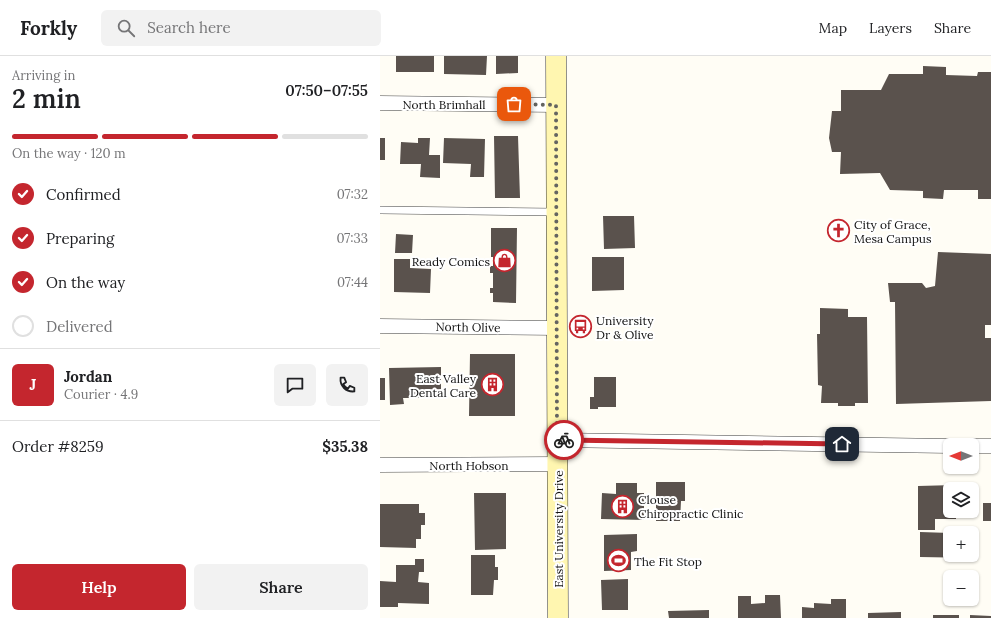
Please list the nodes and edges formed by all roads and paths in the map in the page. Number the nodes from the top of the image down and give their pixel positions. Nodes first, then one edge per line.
1 (556, 56) edge
2 (380, 103) edge
3 (556, 105) junction
4 (380, 210) edge
5 (557, 212) junction
6 (380, 326) edge
7 (557, 328) junction
8 (557, 440) junction
9 (943, 446) edge
10 (979, 446) edge
11 (991, 446) edge
12 (557, 464) junction
13 (380, 465) edge
14 (558, 618) edge

1 - 3 main road, East University Drive
2 - 3 street, North Brimhall
3 - 5 main road, East University Drive
4 - 5 lane
5 - 7 main road, East University Drive
6 - 7 street, North Olive
7 - 8 main road, East University Drive
8 - 9 street
8 - 12 main road, East University Drive
10 - 11 street
12 - 13 street, North Hobson
12 - 14 main road, East University Drive

